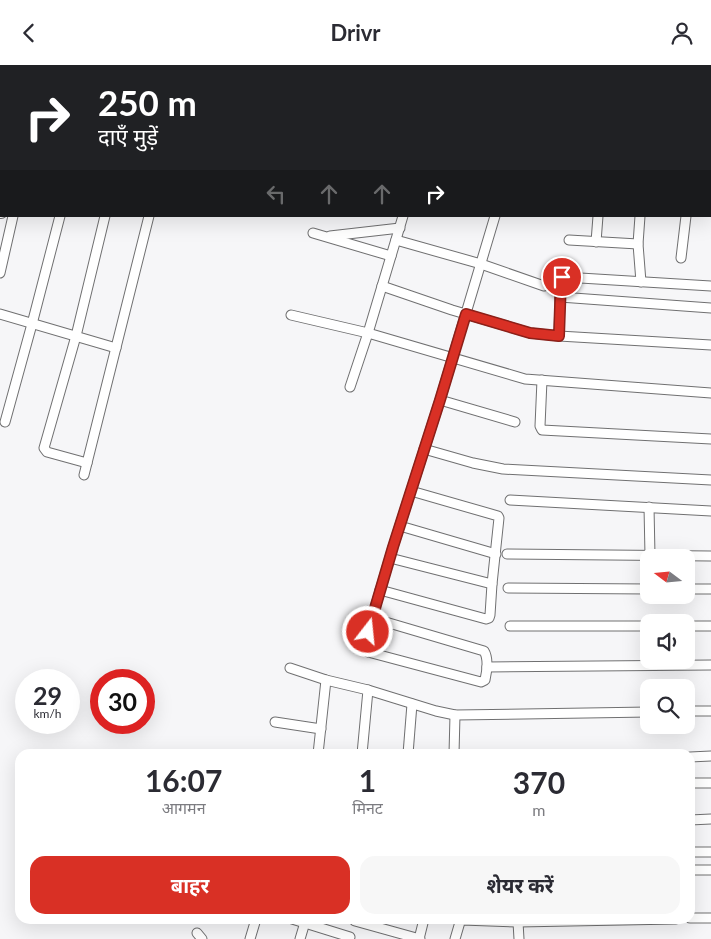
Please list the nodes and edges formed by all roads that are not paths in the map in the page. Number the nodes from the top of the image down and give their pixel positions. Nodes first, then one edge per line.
1 (14, 217) edge
2 (60, 217) edge
3 (105, 217) edge
4 (149, 217) edge
5 (403, 217) edge
6 (494, 217) edge
7 (598, 217) edge
8 (640, 217) edge
9 (686, 217) edge
10 (400, 228) junction
11 (313, 233) dead end
12 (325, 236) junction
13 (396, 240) junction
14 (569, 241) dead end
15 (596, 242) junction
16 (638, 245) junction
17 (391, 256) junction
18 (681, 258) dead end
19 (481, 264) junction
20 (0, 273) edge
21 (642, 282) junction
22 (382, 286) junction
23 (544, 286) dead end
24 (711, 286) edge
25 (560, 297) junction
26 (711, 307) edge
27 (0, 314) edge
28 (466, 314) junction
29 (291, 315) dead end
30 (32, 324) junction
31 (368, 333) junction
32 (76, 336) junction
33 (559, 336) junction
34 (711, 345) edge
35 (116, 348) junction
36 (453, 358) junction
37 (542, 380) junction
38 (350, 387) dead end
39 (711, 393) edge
40 (440, 400) junction
41 (5, 422) dead end
42 (515, 422) dead end
43 (711, 439) edge
44 (424, 449) junction
45 (87, 463) junction
46 (84, 475) dead end
47 (711, 480) edge
48 (411, 491) junction
49 (510, 500) dead end
50 (649, 507) junction
51 (711, 511) edge
52 (400, 527) junction
53 (650, 549) edge
54 (496, 554) junction
55 (506, 554) dead end
56 (640, 555) edge
57 (695, 556) edge
58 (711, 556) edge
59 (390, 558) junction
60 (492, 584) junction
61 (508, 588) dead end
62 (640, 589) edge
63 (695, 589) edge
64 (711, 589) edge
65 (380, 590) junction
66 (372, 618) junction
67 (510, 625) dead end
68 (640, 626) edge
69 (695, 626) edge
70 (711, 626) edge
71 (711, 665) edge
72 (487, 667) junction
73 (290, 668) dead end
74 (326, 680) junction
75 (368, 690) junction
76 (412, 704) junction
77 (695, 711) edge
78 (711, 711) edge
79 (640, 712) edge
80 (456, 715) junction
81 (275, 722) dead end
82 (321, 729) junction
83 (319, 749) edge
84 (362, 749) edge
85 (408, 749) edge
86 (454, 749) edge
87 (711, 756) edge
88 (695, 757) edge
89 (695, 783) edge
90 (711, 783) edge
91 (711, 819) edge
92 (695, 820) edge
93 (695, 852) edge
94 (711, 852) edge
95 (695, 869) edge
96 (711, 870) edge
97 (711, 918) edge
98 (695, 919) edge
99 (254, 924) edge
100 (304, 924) edge
101 (313, 924) edge
102 (354, 924) edge
103 (369, 924) edge
104 (423, 924) edge
105 (460, 924) edge
106 (518, 924) edge
107 (349, 938) edge
108 (250, 939) edge
109 (300, 939) edge
110 (420, 939) edge
111 (455, 939) edge
112 (519, 939) edge

1 - 20 street
2 - 30 street
3 - 32 street
4 - 35 street
5 - 10 street
6 - 19 street
7 - 15 street
8 - 16 street
9 - 18 street
10 - 12 street
10 - 13 street
11 - 12 street
12 - 17 street
13 - 17 street
13 - 19 street
14 - 15 street
15 - 16 street
16 - 21 street
17 - 22 street
19 - 23 street
19 - 28 street
21 - 24 street
21 - 25 street
22 - 28 street
22 - 31 street
25 - 26 street
25 - 33 street
27 - 30 street
28 - 33 street
28 - 36 street
29 - 31 street
30 - 32 street
30 - 41 street
31 - 36 street
31 - 38 street
32 - 35 street
32 - 45 street
33 - 34 street
35 - 45 street
36 - 37 street
36 - 40 street
37 - 39 street
37 - 43 street
40 - 42 street
40 - 44 street
44 - 47 street
44 - 48 street
45 - 46 street
48 - 52 street
48 - 54 street
49 - 50 street
50 - 51 street
50 - 53 street
52 - 54 street
52 - 59 street
54 - 60 street
55 - 56 street
57 - 58 street
59 - 60 street
59 - 65 street
60 - 65 street
61 - 62 street
63 - 64 street
65 - 66 street
66 - 72 street
66 - 72 street
67 - 68 street
69 - 70 street
71 - 72 street
73 - 74 street
74 - 75 street
74 - 82 street
75 - 76 street
75 - 84 street
76 - 80 street
76 - 85 street
77 - 78 street
79 - 80 street
80 - 86 street
81 - 82 street
82 - 83 street
87 - 88 street
89 - 90 street
91 - 92 street
93 - 94 street
95 - 96 street
97 - 98 street
99 - 108 street
100 - 109 street
101 - 107 street
102 - 107 street
103 - 110 street
104 - 110 street
105 - 111 street
106 - 112 street

